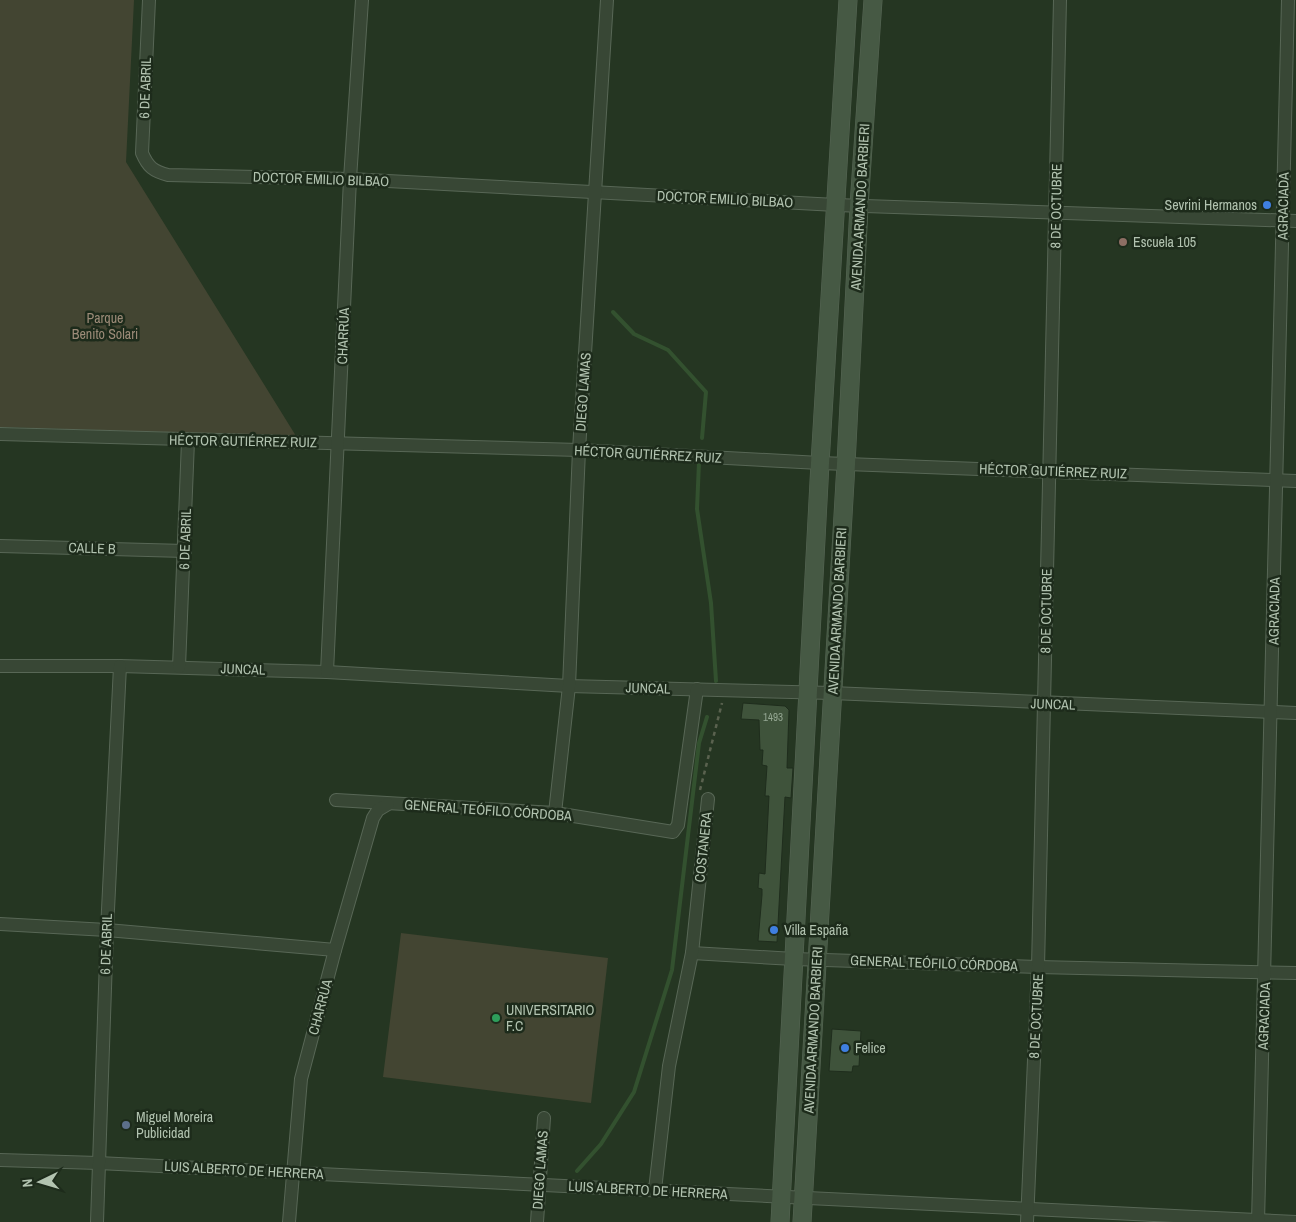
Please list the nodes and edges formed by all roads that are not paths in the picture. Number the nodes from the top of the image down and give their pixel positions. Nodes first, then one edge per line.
1 (149, 0) edge
2 (362, 0) edge
3 (607, 0) edge
4 (848, 0) edge
5 (873, 0) edge
6 (1060, 0) edge
7 (1288, 0) edge
8 (1290, 136) edge
9 (156, 172) joint
10 (350, 179) junction
11 (596, 192) junction
12 (836, 205) junction
13 (859, 206) junction
14 (1056, 212) junction
15 (1290, 221) edge
16 (0, 434) edge
17 (188, 441) junction
18 (339, 443) junction
19 (579, 450) junction
20 (820, 463) junction
21 (846, 464) junction
22 (1048, 471) junction
23 (1276, 480) junction
24 (1296, 480) edge
25 (0, 546) edge
26 (185, 551) junction
27 (0, 666) edge
28 (120, 666) junction
29 (179, 667) junction
30 (328, 672) junction
31 (569, 686) junction
32 (697, 689) junction
33 (808, 693) junction
34 (832, 693) junction
35 (1045, 704) junction
36 (1271, 712) junction
37 (1296, 713) edge
38 (708, 799) road end
39 (336, 800) dead end
40 (388, 804) junction
41 (554, 813) junction
42 (0, 924) edge
43 (107, 930) junction
44 (334, 950) junction
45 (692, 952) junction
46 (794, 959) junction
47 (817, 959) junction
48 (1038, 967) junction
49 (1266, 972) junction
50 (1296, 973) edge
51 (544, 1118) dead end
52 (0, 1160) edge
53 (98, 1163) junction
54 (292, 1173) junction
55 (539, 1184) junction
56 (655, 1190) junction
57 (781, 1197) junction
58 (803, 1198) junction
59 (1027, 1208) junction
60 (1258, 1221) edge
61 (97, 1222) edge
62 (289, 1222) edge
63 (537, 1222) edge
64 (780, 1222) edge
65 (802, 1222) edge
66 (1027, 1222) edge
67 (1296, 1222) edge

1 - 9 street, 6 DE ABRIL
2 - 10 street, CHARRÚA
3 - 11 street, DIEGO LAMAS
4 - 12 street, AVENIDA ARMANDO BARBIERI
5 - 13 street, AVENIDA ARMANDO BARBIERI
6 - 14 street, 8 DE OCTUBRE
7 - 8 street, AGRACIADA
8 - 15 street, AGRACIADA
9 - 10 street, DOCTOR EMILIO BILBAO
10 - 11 street, DOCTOR EMILIO BILBAO
10 - 18 street, CHARRÚA
11 - 12 street, DOCTOR EMILIO BILBAO
11 - 19 street, DIEGO LAMAS
12 - 13 street, DOCTOR EMILIO BILBAO
12 - 20 street, AVENIDA ARMANDO BARBIERI
13 - 14 street, DOCTOR EMILIO BILBAO
13 - 21 street, AVENIDA ARMANDO BARBIERI
14 - 15 street, DOCTOR EMILIO BILBAO
14 - 22 street, 8 DE OCTUBRE
15 - 23 street, AGRACIADA
16 - 17 street, HÉCTOR GUTIÉRREZ RUIZ
17 - 18 street, HÉCTOR GUTIÉRREZ RUIZ
17 - 26 street, 6 DE ABRIL
18 - 19 street, HÉCTOR GUTIÉRREZ RUIZ
18 - 30 street, CHARRÚA
19 - 20 street, HÉCTOR GUTIÉRREZ RUIZ
19 - 31 street, DIEGO LAMAS
20 - 21 street, HÉCTOR GUTIÉRREZ RUIZ
20 - 33 street, AVENIDA ARMANDO BARBIERI
21 - 22 street, HÉCTOR GUTIÉRREZ RUIZ
21 - 34 street, AVENIDA ARMANDO BARBIERI
22 - 23 street, HÉCTOR GUTIÉRREZ RUIZ
22 - 35 street, 8 DE OCTUBRE
23 - 24 street, HÉCTOR GUTIÉRREZ RUIZ
23 - 36 street, AGRACIADA
25 - 26 street, CALLE B
26 - 29 street, 6 DE ABRIL
27 - 28 street, JUNCAL
28 - 29 street, JUNCAL
28 - 43 street, 6 DE ABRIL
29 - 30 street, JUNCAL
30 - 31 street, JUNCAL
31 - 32 street, JUNCAL
31 - 41 street, DIEGO LAMAS
32 - 33 street, JUNCAL
32 - 41 street, GENERAL TEÓFILO CÓRDOBA
33 - 34 street, JUNCAL
33 - 46 street, AVENIDA ARMANDO BARBIERI
34 - 35 street, JUNCAL
34 - 47 street, AVENIDA ARMANDO BARBIERI
35 - 36 street, JUNCAL
35 - 48 street, 8 DE OCTUBRE
36 - 37 street, JUNCAL
36 - 49 street, AGRACIADA
38 - 45 street, COSTANERA
39 - 40 street, GENERAL TEÓFILO CÓRDOBA
40 - 41 street, GENERAL TEÓFILO CÓRDOBA
40 - 44 street, CHARRÚA
42 - 43 street
43 - 44 street
43 - 53 street, 6 DE ABRIL
44 - 54 street, CHARRÚA
45 - 46 street, GENERAL TEÓFILO CÓRDOBA
45 - 56 street, COSTANERA
46 - 47 street, GENERAL TEÓFILO CÓRDOBA
46 - 57 street, AVENIDA ARMANDO BARBIERI
47 - 48 street, GENERAL TEÓFILO CÓRDOBA
47 - 58 street, AVENIDA ARMANDO BARBIERI
48 - 49 street, GENERAL TEÓFILO CÓRDOBA
48 - 59 street, 8 DE OCTUBRE
49 - 50 street, GENERAL TEÓFILO CÓRDOBA
49 - 60 street, AGRACIADA
51 - 55 street, DIEGO LAMAS
52 - 53 street, LUIS ALBERTO DE HERRERA
53 - 54 street, LUIS ALBERTO DE HERRERA
53 - 61 street, 6 DE ABRIL
54 - 55 street, LUIS ALBERTO DE HERRERA
54 - 62 street, CHARRÚA
55 - 56 street, LUIS ALBERTO DE HERRERA
55 - 63 street, DIEGO LAMAS
56 - 57 street, LUIS ALBERTO DE HERRERA
57 - 58 street, LUIS ALBERTO DE HERRERA
57 - 64 street, AVENIDA ARMANDO BARBIERI
58 - 59 street, LUIS ALBERTO DE HERRERA
58 - 65 street, AVENIDA ARMANDO BARBIERI
59 - 60 street, LUIS ALBERTO DE HERRERA
59 - 66 street, 8 DE OCTUBRE
60 - 67 street, LUIS ALBERTO DE HERRERA

